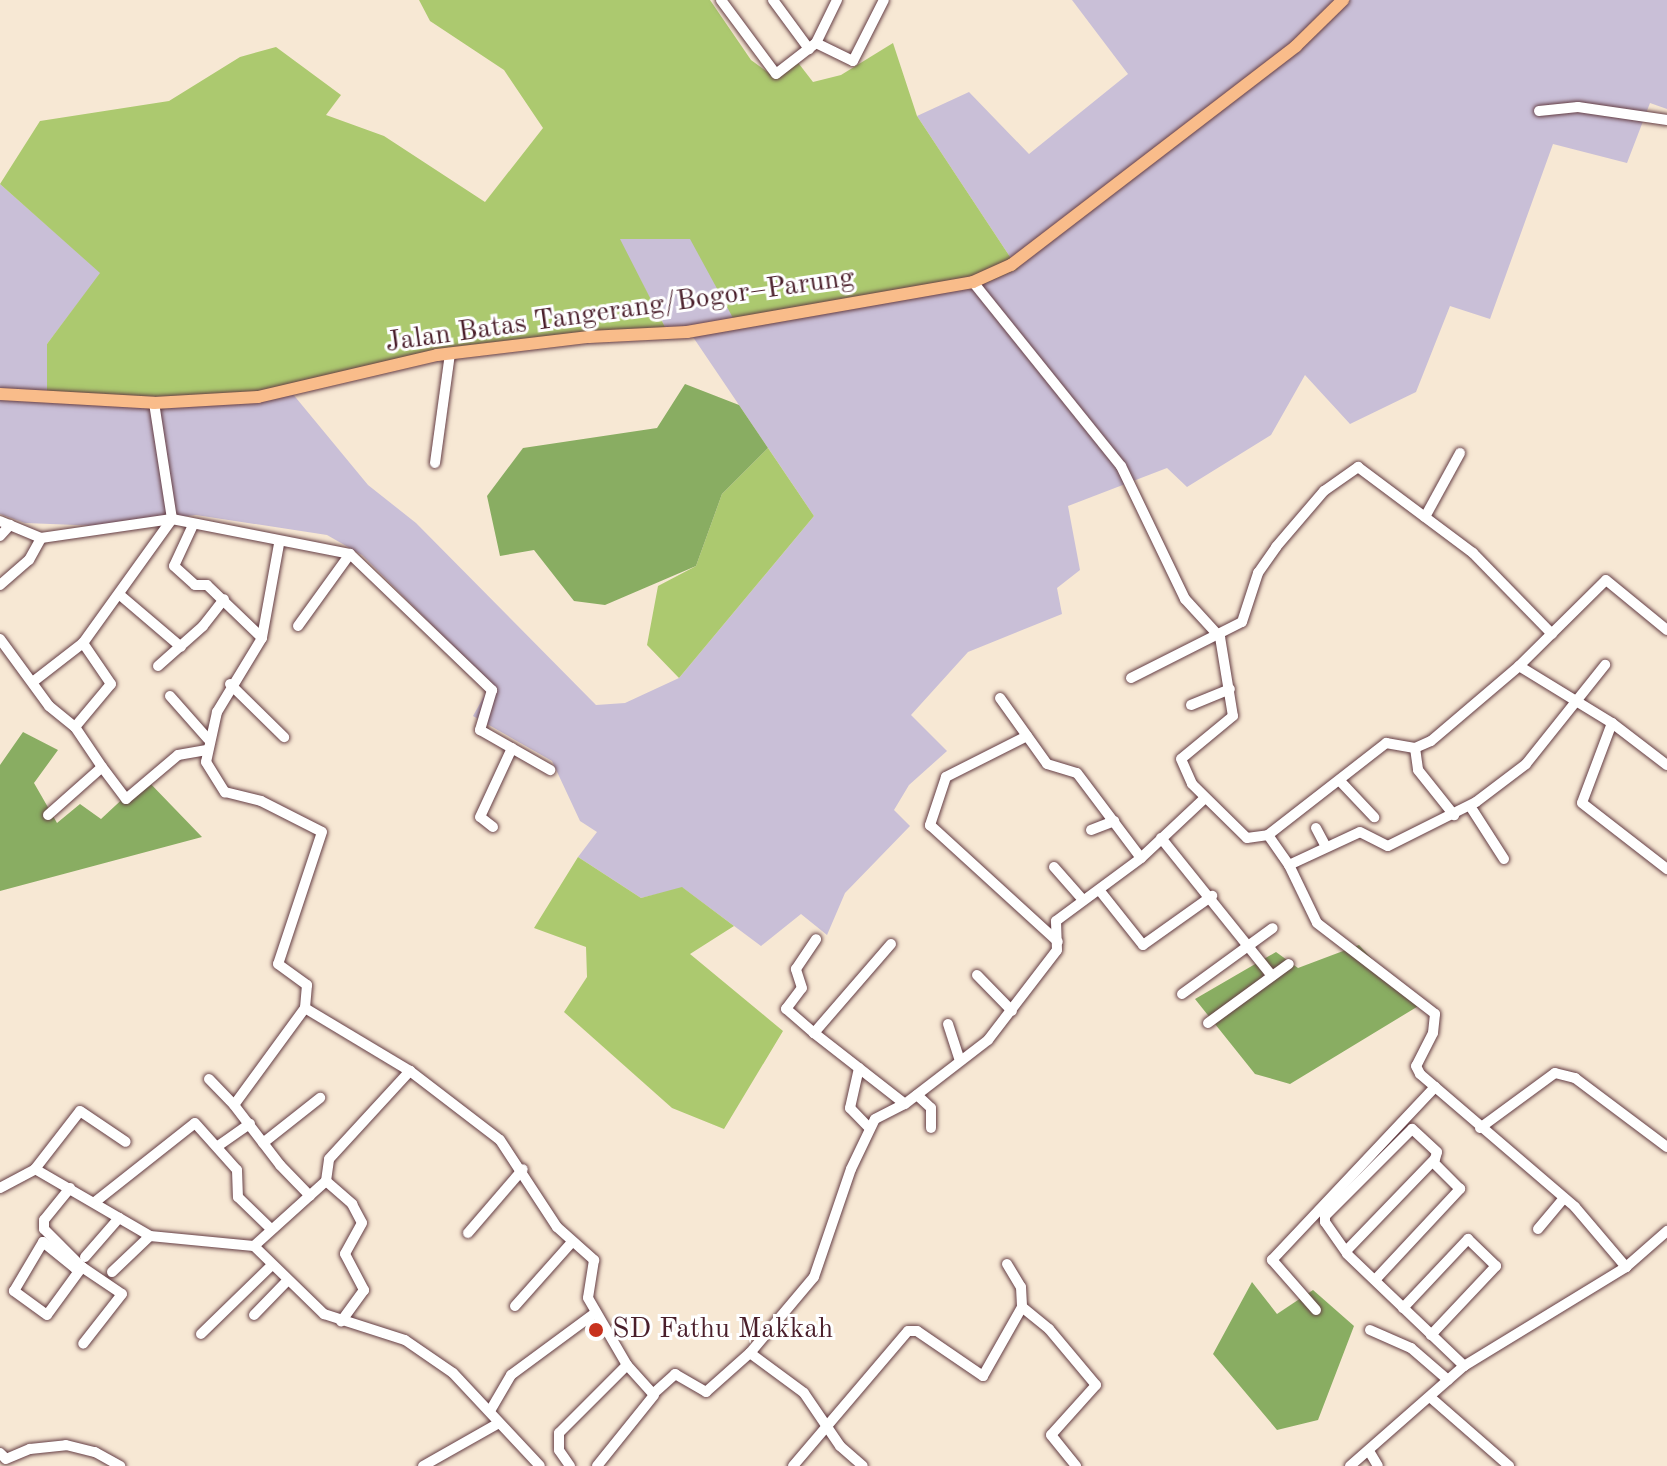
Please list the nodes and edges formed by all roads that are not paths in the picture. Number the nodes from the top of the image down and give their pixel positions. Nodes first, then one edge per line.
1 (721, 0) edge
2 (773, 0) edge
3 (837, 0) edge
4 (884, 0) edge
5 (1343, 0) edge
6 (812, 46) junction
7 (1539, 111) dead end
8 (1667, 120) edge
9 (973, 282) junction
10 (450, 353) junction
11 (0, 394) edge
12 (154, 403) junction
13 (1460, 453) dead end
14 (435, 463) dead end
15 (1425, 517) junction
16 (172, 519) junction
17 (5, 523) edge
18 (193, 525) junction
19 (0, 536) edge
20 (41, 538) junction
21 (279, 544) junction
22 (350, 554) junction
23 (0, 585) edge
24 (120, 595) junction
25 (224, 599) junction
26 (298, 626) dead end
27 (1667, 630) edge
28 (1552, 634) junction
29 (1220, 637) junction
30 (262, 638) junction
31 (0, 639) edge
32 (83, 643) junction
33 (181, 647) junction
34 (1605, 665) dead end
35 (158, 666) dead end
36 (1519, 666) junction
37 (1131, 678) dead end
38 (34, 681) junction
39 (230, 684) junction
40 (1230, 689) junction
41 (170, 696) dead end
42 (1000, 698) dead end
43 (1576, 699) junction
44 (1191, 705) dead end
45 (1612, 723) junction
46 (75, 727) junction
47 (1027, 736) junction
48 (284, 737) dead end
49 (208, 745) junction
50 (512, 748) junction
51 (1415, 748) junction
52 (1664, 759) edge
53 (102, 767) junction
54 (550, 770) dead end
55 (1340, 781) junction
56 (1205, 798) junction
57 (1470, 806) junction
58 (48, 815) dead end
59 (1454, 815) junction
60 (1374, 817) dead end
61 (1114, 821) junction
62 (493, 827) dead end
63 (1316, 828) dead end
64 (1091, 830) dead end
65 (1268, 835) junction
66 (1161, 838) junction
67 (1326, 847) junction
68 (1141, 858) junction
69 (1504, 859) dead end
70 (1289, 865) junction
71 (1054, 867) dead end
72 (1667, 869) edge
73 (1100, 891) junction
74 (1212, 896) junction
75 (1083, 900) junction
76 (1273, 928) dead end
77 (816, 939) dead end
78 (1058, 942) junction
79 (891, 944) dead end
80 (1249, 946) junction
81 (1289, 964) dead end
82 (977, 975) dead end
83 (1272, 976) junction
84 (1182, 994) dead end
85 (305, 1008) junction
86 (1012, 1011) junction
87 (1208, 1023) dead end
88 (948, 1024) dead end
89 (814, 1033) junction
90 (960, 1060) junction
91 (859, 1068) junction
92 (410, 1071) junction
93 (209, 1079) dead end
94 (1435, 1087) junction
95 (917, 1095) junction
96 (320, 1098) dead end
97 (905, 1104) junction
98 (234, 1105) junction
99 (250, 1124) junction
100 (869, 1128) junction
101 (931, 1128) dead end
102 (1480, 1128) junction
103 (126, 1142) dead end
104 (263, 1143) junction
105 (218, 1146) junction
106 (1667, 1147) edge
107 (1433, 1162) junction
108 (35, 1169) junction
109 (523, 1169) junction
110 (326, 1181) junction
111 (0, 1188) edge
112 (70, 1188) junction
113 (310, 1196) junction
114 (1564, 1198) junction
115 (95, 1202) junction
116 (119, 1218) junction
117 (271, 1229) junction
118 (1538, 1229) dead end
119 (1667, 1231) edge
120 (468, 1233) dead end
121 (150, 1236) junction
122 (572, 1242) junction
123 (254, 1246) junction
124 (1348, 1249) junction
125 (84, 1262) junction
126 (1007, 1264) dead end
127 (272, 1265) junction
128 (1626, 1267) junction
129 (112, 1272) dead end
130 (1375, 1280) junction
131 (287, 1281) junction
132 (515, 1306) dead end
133 (1022, 1307) junction
134 (1403, 1308) junction
135 (1316, 1310) dead end
136 (595, 1313) junction
137 (254, 1315) dead end
138 (341, 1322) junction
139 (1370, 1330) dead end
140 (201, 1334) dead end
141 (1431, 1335) junction
142 (83, 1344) dead end
143 (750, 1353) junction
144 (627, 1365) junction
145 (1464, 1366) junction
146 (1448, 1380) junction
147 (654, 1395) junction
148 (1430, 1397) junction
149 (490, 1411) junction
150 (499, 1423) junction
151 (825, 1426) junction
152 (1369, 1451) junction
153 (0, 1453) edge
154 (120, 1466) edge
155 (423, 1466) edge
156 (540, 1466) edge
157 (570, 1466) edge
158 (597, 1466) edge
159 (793, 1466) edge
160 (863, 1466) edge
161 (1076, 1466) edge
162 (1350, 1466) edge
163 (1378, 1466) edge
164 (1509, 1466) edge

1 - 6 street
2 - 6 street
3 - 6 street
4 - 6 street
5 - 9 main road, Jalan Batas Tangerang/Bogor–Parung
7 - 8 street
9 - 10 main road, Jalan Batas Tangerang/Bogor–Parung
9 - 29 street
10 - 12 main road, Jalan Batas Tangerang/Bogor–Parung
10 - 14 street
11 - 12 main road, Jalan Batas Tangerang/Bogor–Parung
12 - 16 street
13 - 15 street
15 - 28 street
15 - 29 street
16 - 18 street
16 - 20 street
16 - 24 street
17 - 19 street
17 - 20 street
18 - 21 street
18 - 25 street
20 - 23 street
21 - 22 street
21 - 30 street
22 - 26 street
22 - 50 street
24 - 32 street
24 - 33 street
25 - 30 street
25 - 33 street
27 - 28 street
28 - 36 street
29 - 37 street
29 - 40 street
30 - 39 street
31 - 38 street
32 - 38 street
32 - 46 street
33 - 35 street
34 - 43 street
36 - 43 street
36 - 51 street
38 - 46 street
39 - 48 street
39 - 49 street
40 - 44 street
40 - 56 street
41 - 49 street
42 - 47 street
43 - 45 street
43 - 57 street
45 - 52 street
45 - 72 street
46 - 53 street
47 - 61 street
47 - 78 street
49 - 53 street
49 - 85 street
50 - 54 street
50 - 62 street
51 - 55 street
51 - 59 street
53 - 58 street
55 - 60 street
55 - 65 street
56 - 65 street
56 - 66 street
57 - 59 street
57 - 69 street
59 - 67 street
61 - 64 street
61 - 68 street
63 - 67 street
65 - 70 street
66 - 68 street
66 - 74 street
67 - 70 street
68 - 73 street
70 - 94 street
71 - 75 street
73 - 74 street
73 - 75 street
74 - 80 street
75 - 78 street
76 - 80 street
77 - 89 street
78 - 86 street
79 - 89 street
80 - 83 street
80 - 84 street
81 - 83 street
82 - 86 street
83 - 87 street
85 - 92 street
85 - 98 street
86 - 90 street
88 - 90 street
89 - 91 street
90 - 95 street
91 - 97 street
91 - 100 street
92 - 109 street
92 - 110 street
93 - 98 street
94 - 102 street
94 - 135 street
95 - 97 street
95 - 101 street
96 - 104 street
97 - 100 street
98 - 99 street
99 - 104 street
99 - 105 street
100 - 143 street
102 - 106 street
102 - 114 street
103 - 108 street
104 - 113 street
105 - 115 street
105 - 117 street
107 - 124 street
107 - 124 street
107 - 130 street
108 - 111 street
108 - 112 street
109 - 120 street
109 - 122 street
110 - 113 street
110 - 138 street
112 - 115 street
112 - 125 street
113 - 117 street
114 - 118 street
114 - 128 street
115 - 116 street
116 - 121 street
116 - 125 street
117 - 123 street
119 - 128 street
121 - 123 street
121 - 129 street
122 - 132 street
122 - 136 street
123 - 127 street
124 - 130 street
125 - 125 street
125 - 142 street
126 - 133 street
127 - 131 street
127 - 140 street
128 - 145 street
130 - 134 street
131 - 137 street
131 - 138 street
133 - 151 street
133 - 161 street
134 - 141 street
134 - 141 street
136 - 144 street
136 - 149 street
138 - 149 street
139 - 146 street
141 - 145 street
143 - 147 street
143 - 151 street
144 - 147 street
144 - 157 street
145 - 146 street
146 - 148 street
147 - 158 street
148 - 152 street
148 - 164 street
149 - 150 street
150 - 155 street
150 - 156 street
151 - 159 street
151 - 160 street
152 - 162 street
152 - 163 street
153 - 154 street

